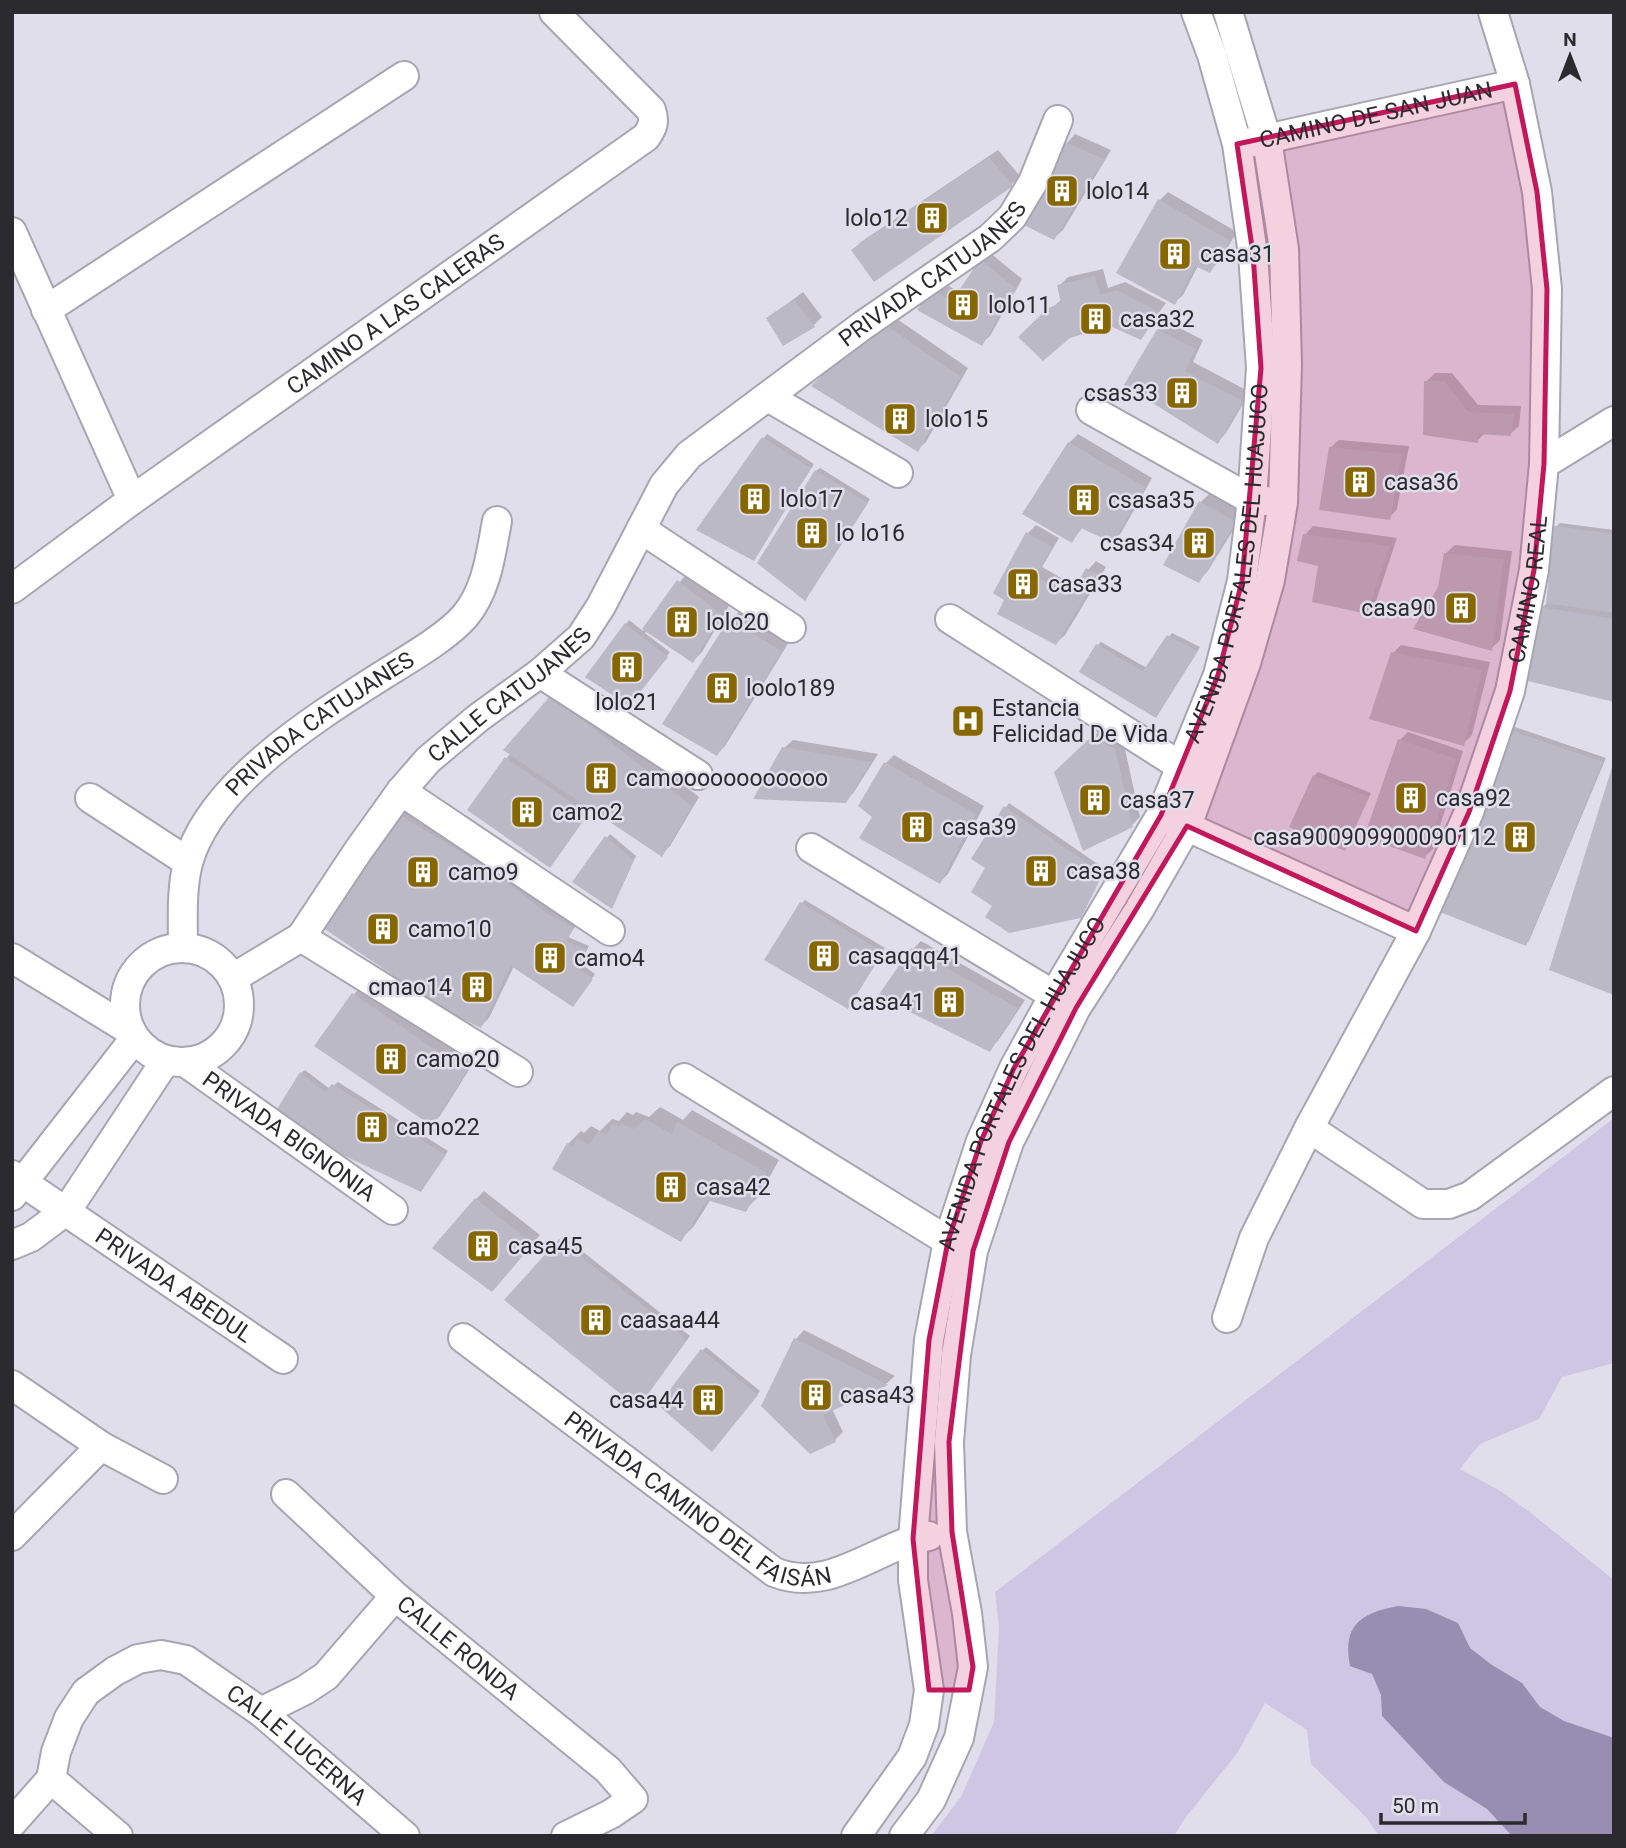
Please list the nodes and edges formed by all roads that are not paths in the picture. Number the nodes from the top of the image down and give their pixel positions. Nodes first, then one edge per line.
1 (554, 12) edge
2 (1196, 12) edge
3 (1228, 12) edge
4 (1493, 12) edge
5 (404, 76) dead end
6 (1515, 84) junction
7 (1058, 120) dead end
8 (1267, 140) junction
9 (1237, 144) junction
10 (12, 232) edge
11 (46, 310) junction
12 (768, 397) junction
13 (1091, 410) dead end
14 (1614, 421) edge
15 (1544, 464) junction
16 (898, 473) dead end
17 (132, 500) junction
18 (1252, 500) junction
19 (1283, 503) junction
20 (497, 521) dead end
21 (642, 528) junction
22 (12, 589) edge
23 (950, 619) dead end
24 (791, 628) dead end
25 (540, 673) junction
26 (1193, 772) junction
27 (698, 775) dead end
28 (401, 791) junction
29 (90, 798) dead end
30 (1161, 815) junction
31 (1187, 826) junction
32 (811, 848) dead end
33 (188, 862) junction
34 (610, 931) dead end
35 (1416, 931) junction
36 (301, 937) junction
37 (183, 948) junction
38 (12, 958) edge
39 (233, 978) junction
40 (1065, 1002) junction
41 (133, 1034) junction
42 (176, 1061) junction
43 (518, 1072) dead end
44 (684, 1078) dead end
45 (1614, 1091) edge
46 (1309, 1128) junction
47 (16, 1185) edge
48 (67, 1210) junction
49 (393, 1210) dead end
50 (12, 1245) edge
51 (960, 1246) junction
52 (1227, 1318) dead end
53 (463, 1338) dead end
54 (283, 1359) dead end
55 (12, 1385) edge
56 (101, 1446) junction
57 (163, 1479) dead end
58 (286, 1494) dead end
59 (952, 1532) junction
60 (12, 1536) edge
61 (913, 1539) junction
62 (395, 1596) junction
63 (929, 1690) junction
64 (969, 1690) junction
65 (261, 1712) junction
66 (51, 1779) junction
67 (12, 1823) edge
68 (118, 1836) edge
69 (405, 1836) edge
70 (566, 1836) edge
71 (856, 1836) edge
72 (904, 1836) edge

1 - 17 street, CAMINO A LAS CALERAS
2 - 9 street, AVENIDA PORTALES DEL HUAJUCO
3 - 8 street, AVENIDA PORTALES DEL HUAJUCO
4 - 6 street, CAMINO REAL
5 - 11 street
6 - 8 street, CAMINO DE SAN JUAN
6 - 15 street, CAMINO REAL
7 - 12 street, PRIVADA CATUJANES
8 - 9 street, CAMINO DE SAN JUAN
8 - 19 street, AVENIDA PORTALES DEL HUAJUCO
9 - 18 street, AVENIDA PORTALES DEL HUAJUCO
10 - 11 street
11 - 17 street
12 - 16 street
12 - 21 street, CALLE CATUJANES
13 - 18 street
14 - 15 street
15 - 35 street, CAMINO REAL
17 - 22 street, CAMINO A LAS CALERAS
18 - 19 street
18 - 26 street, AVENIDA PORTALES DEL HUAJUCO
19 - 26 street, AVENIDA PORTALES DEL HUAJUCO
20 - 33 street, PRIVADA CATUJANES
21 - 24 street
21 - 25 street, CALLE CATUJANES
23 - 26 street
25 - 27 street
25 - 28 street, CALLE CATUJANES
26 - 30 street, AVENIDA PORTALES DEL HUAJUCO
26 - 31 street, AVENIDA PORTALES DEL HUAJUCO
28 - 34 street
28 - 36 street, CALLE CATUJANES
29 - 33 street
30 - 31 street
30 - 40 street, AVENIDA PORTALES DEL HUAJUCO
31 - 35 street
31 - 40 street, AVENIDA PORTALES DEL HUAJUCO
32 - 40 street
33 - 37 street, PRIVADA CATUJANES
35 - 46 street, CAMINO REAL
36 - 39 street, CALLE CATUJANES
36 - 43 street
37 - 39 street
37 - 41 street
38 - 41 street
39 - 42 street
40 - 51 street, AVENIDA PORTALES DEL HUAJUCO
41 - 42 street
41 - 47 street
42 - 48 street
42 - 49 street, PRIVADA BIGNONIA
44 - 51 street
45 - 46 street
46 - 52 street, CAMINO REAL
47 - 48 street, PRIVADA ABEDUL
48 - 50 street
48 - 54 street, PRIVADA ABEDUL
51 - 59 street, AVENIDA PORTALES DEL HUAJUCO
51 - 61 street, AVENIDA PORTALES DEL HUAJUCO
53 - 61 street, PRIVADA CAMINO DEL FAISÁN
55 - 56 street
56 - 57 street
56 - 60 street
58 - 62 street, CALLE RONDA
59 - 61 street, PRIVADA CAMINO DEL FAISÁN
59 - 64 street, AVENIDA PORTALES DEL HUAJUCO
61 - 63 street, AVENIDA PORTALES DEL HUAJUCO
62 - 65 street
62 - 70 street, CALLE RONDA
63 - 64 street
63 - 71 street, AVENIDA PORTALES DEL HUAJUCO
64 - 72 street, AVENIDA PORTALES DEL HUAJUCO
65 - 66 street, CALLE LUCERNA
65 - 69 street, CALLE LUCERNA
66 - 67 street
66 - 68 street

